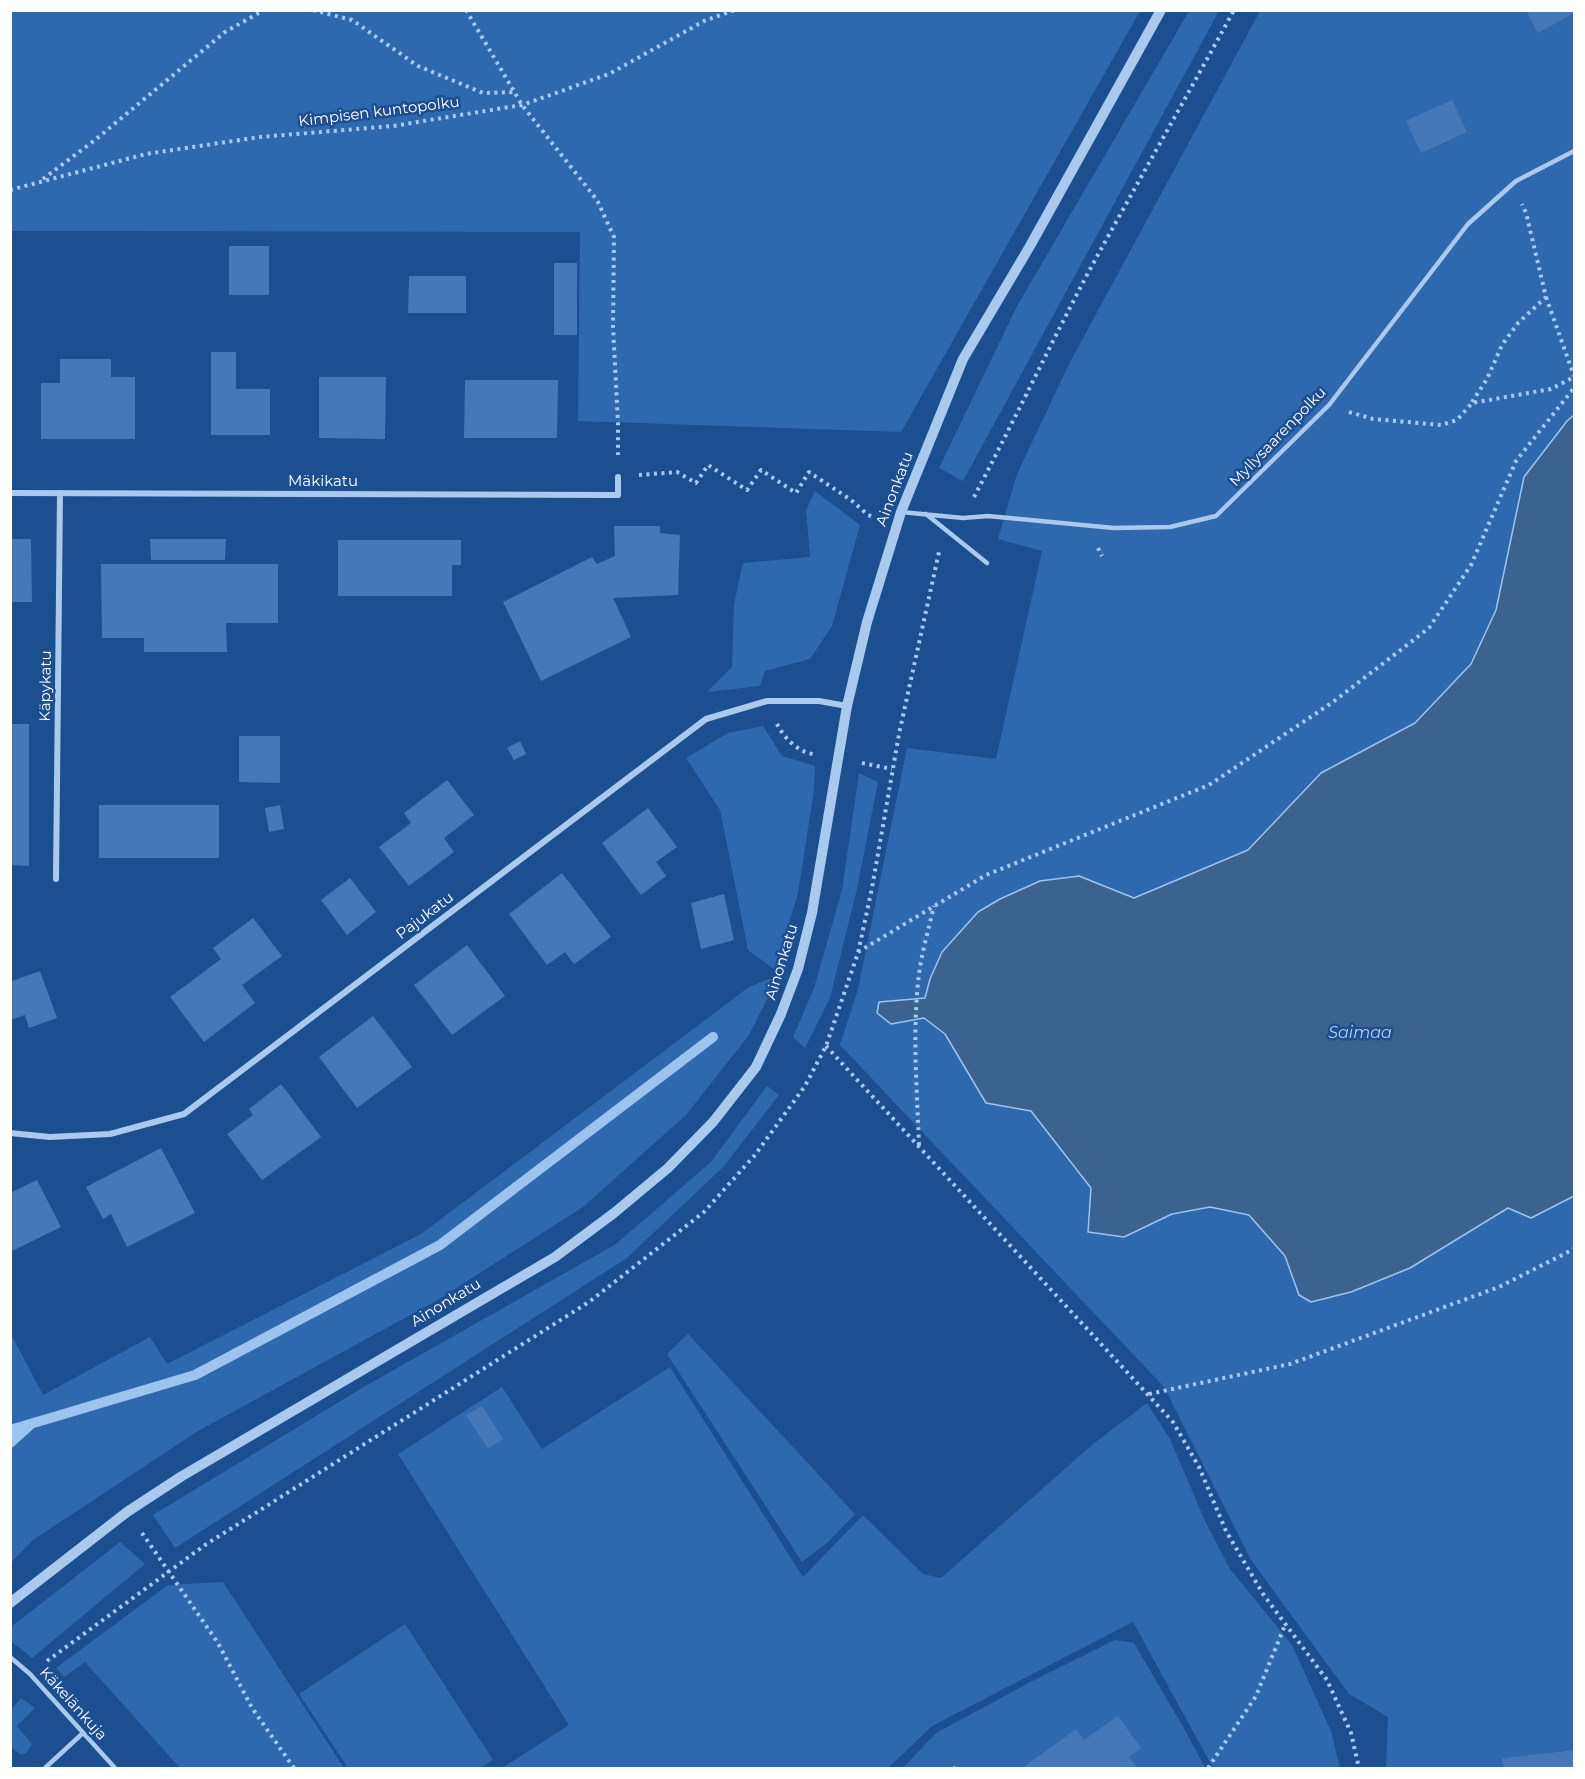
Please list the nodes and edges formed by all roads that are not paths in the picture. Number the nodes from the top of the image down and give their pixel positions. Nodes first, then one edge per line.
1 (1161, 10) edge
2 (1575, 151) edge
3 (618, 477) road end
4 (10, 493) edge
5 (60, 493) junction
6 (901, 512) junction
7 (926, 514) junction
8 (987, 563) dead end
9 (847, 706) junction
10 (56, 879) dead end
11 (10, 1133) edge
12 (10, 1603) edge
13 (10, 1657) edge
14 (82, 1733) junction
15 (45, 1768) edge
16 (115, 1768) edge

1 - 6 street, Ainonkatu
2 - 7 lane, Myllysaarenpolku
3 - 5 street, Mäkikatu
4 - 5 street, Mäkikatu
5 - 10 street, Käpykatu
6 - 7 lane, Myllysaarenpolku
6 - 9 street, Ainonkatu
7 - 8 lane
9 - 11 street, Pajukatu
9 - 12 street, Ainonkatu
13 - 14 lane, Käkelänkuja
14 - 15 lane
14 - 16 lane, Käkelänkuja

